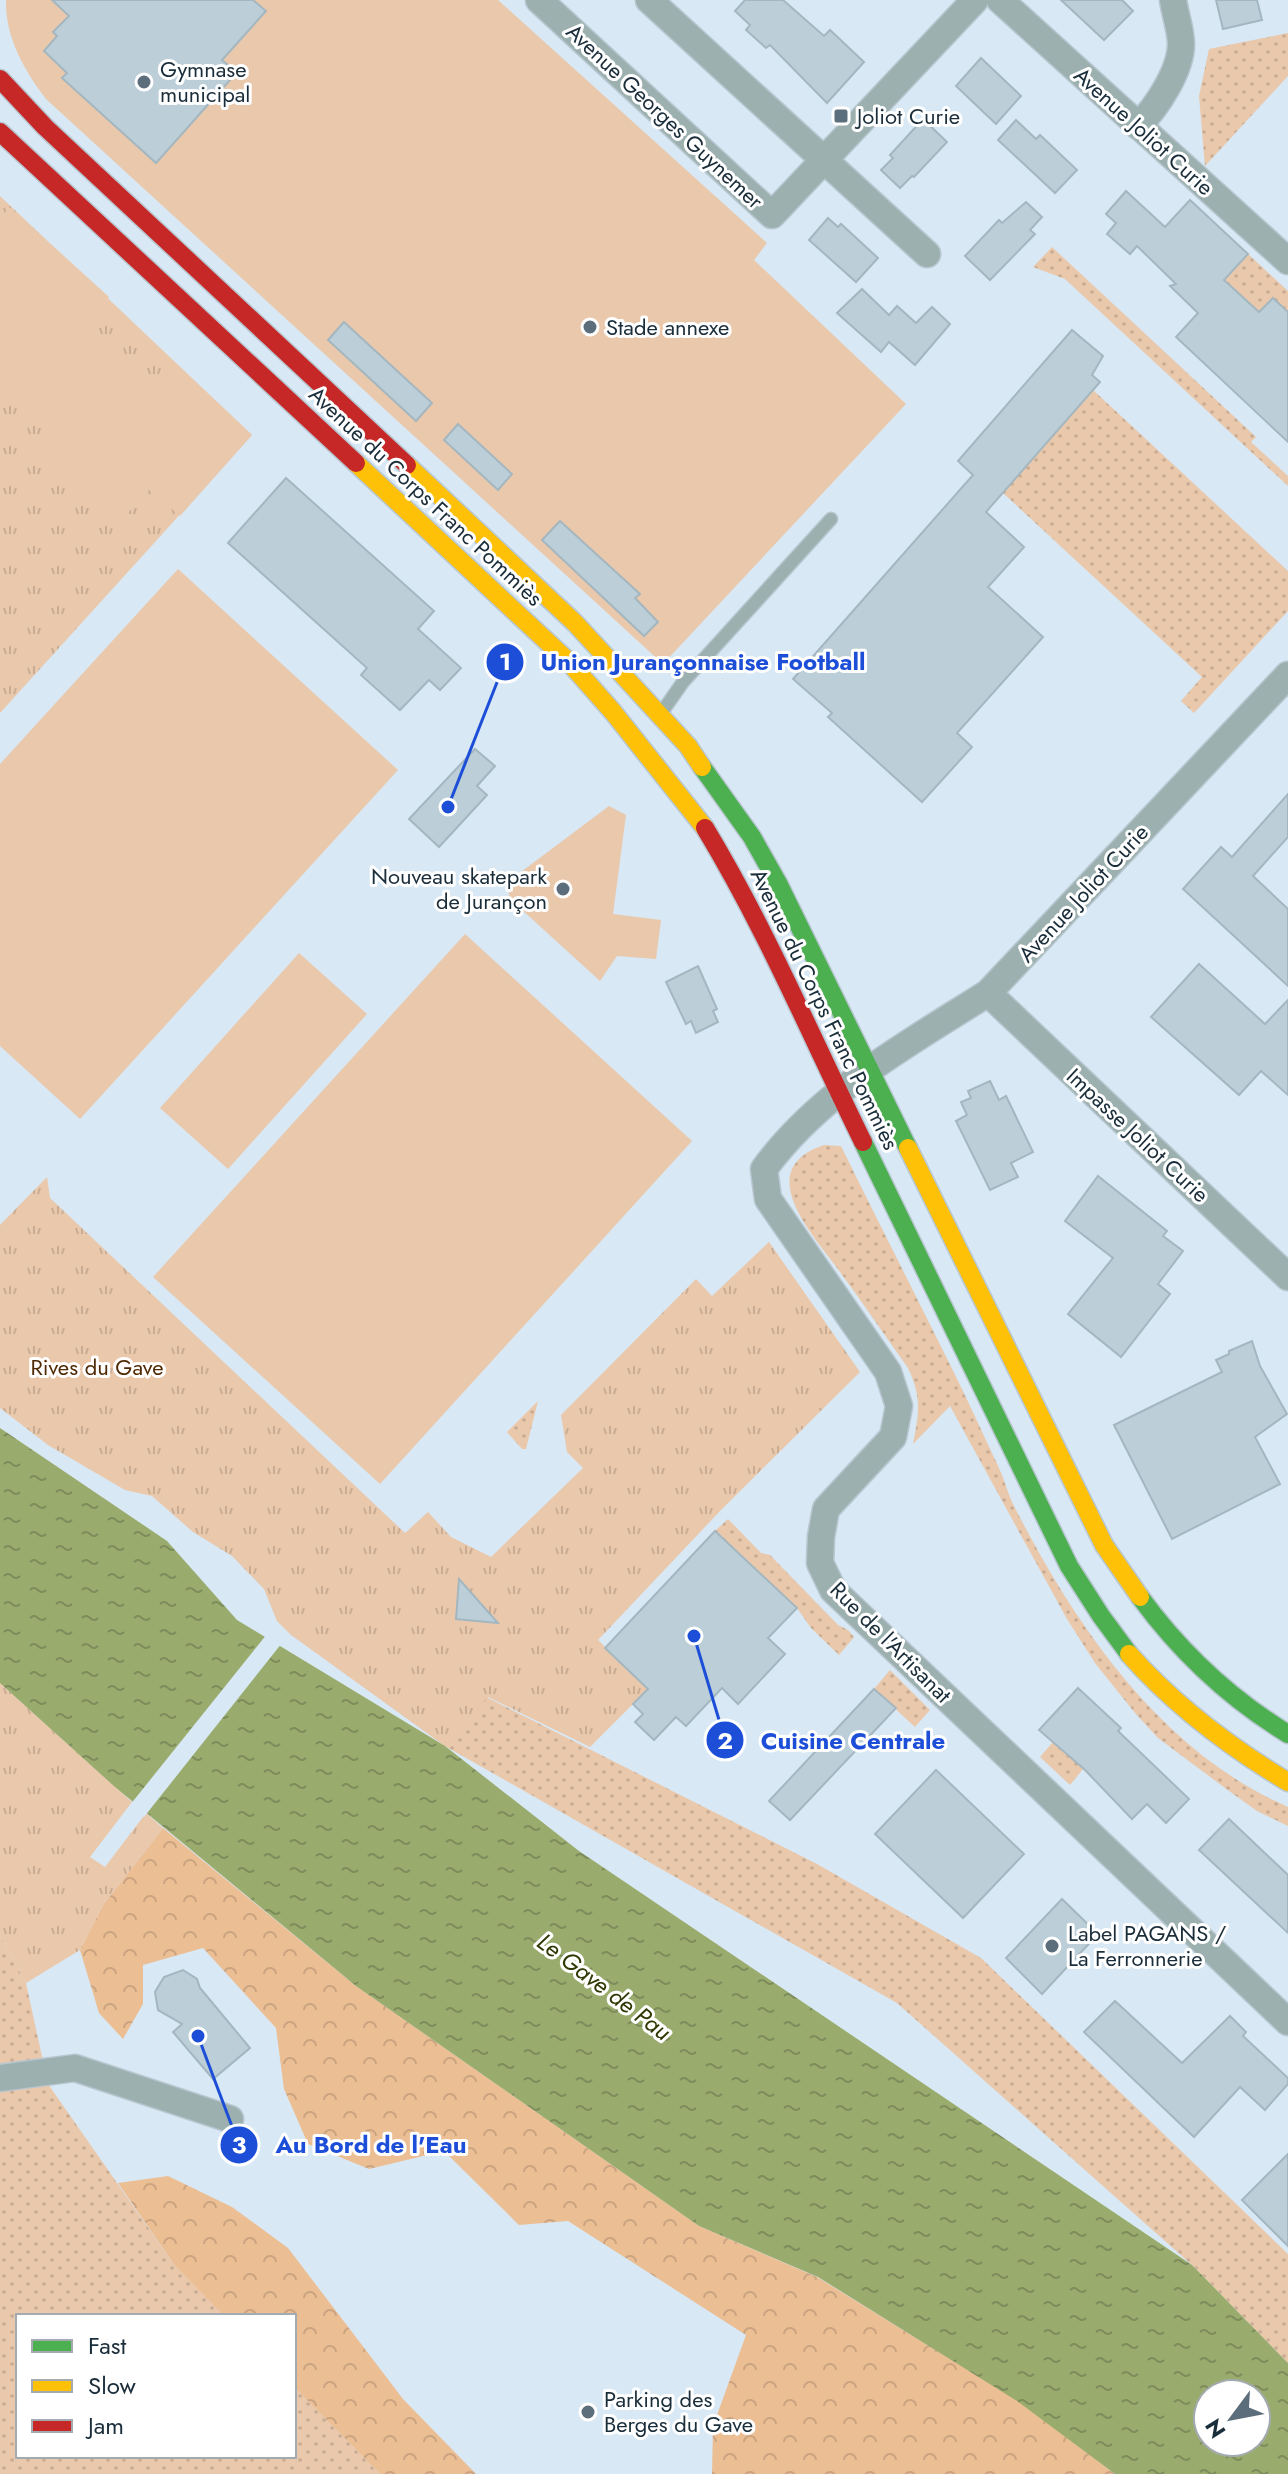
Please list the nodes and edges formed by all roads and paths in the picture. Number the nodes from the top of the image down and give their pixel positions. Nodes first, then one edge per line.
1 (539, 0) edge
2 (649, 0) edge
3 (975, 0) edge
4 (1000, 0) edge
5 (1173, 0) edge
6 (0, 79) edge
7 (1138, 126) junction
8 (0, 132) edge
9 (823, 162) junction
10 (927, 254) dead end
11 (1288, 261) edge
12 (831, 519) dead end
13 (1288, 675) edge
14 (660, 714) junction
15 (988, 993) junction
16 (855, 1082) junction
17 (1288, 1277) edge
18 (1288, 1734) edge
19 (1288, 1782) edge
20 (1288, 2022) edge
21 (0, 2078) edge
22 (230, 2119) dead end

1 - 9 street, Avenue Georges Guynemer
2 - 9 street
3 - 9 street, Avenue Georges Guynemer
4 - 7 street, Avenue Joliot Curie
5 - 7 street
6 - 14 main road, Avenue du Corps Franc Pommiès
7 - 11 street, Avenue Joliot Curie
8 - 16 main road, Avenue du Corps Franc Pommiès
9 - 10 street
12 - 14 lane
13 - 15 street, Avenue Joliot Curie
14 - 16 main road, Avenue du Corps Franc Pommiès
15 - 16 street, Avenue Joliot Curie
15 - 17 street, Impasse Joliot Curie
16 - 18 main road, Avenue du Corps Franc Pommiès
16 - 19 main road, Avenue du Corps Franc Pommiès
16 - 20 street, Rue de l'Artisanat
21 - 22 street

